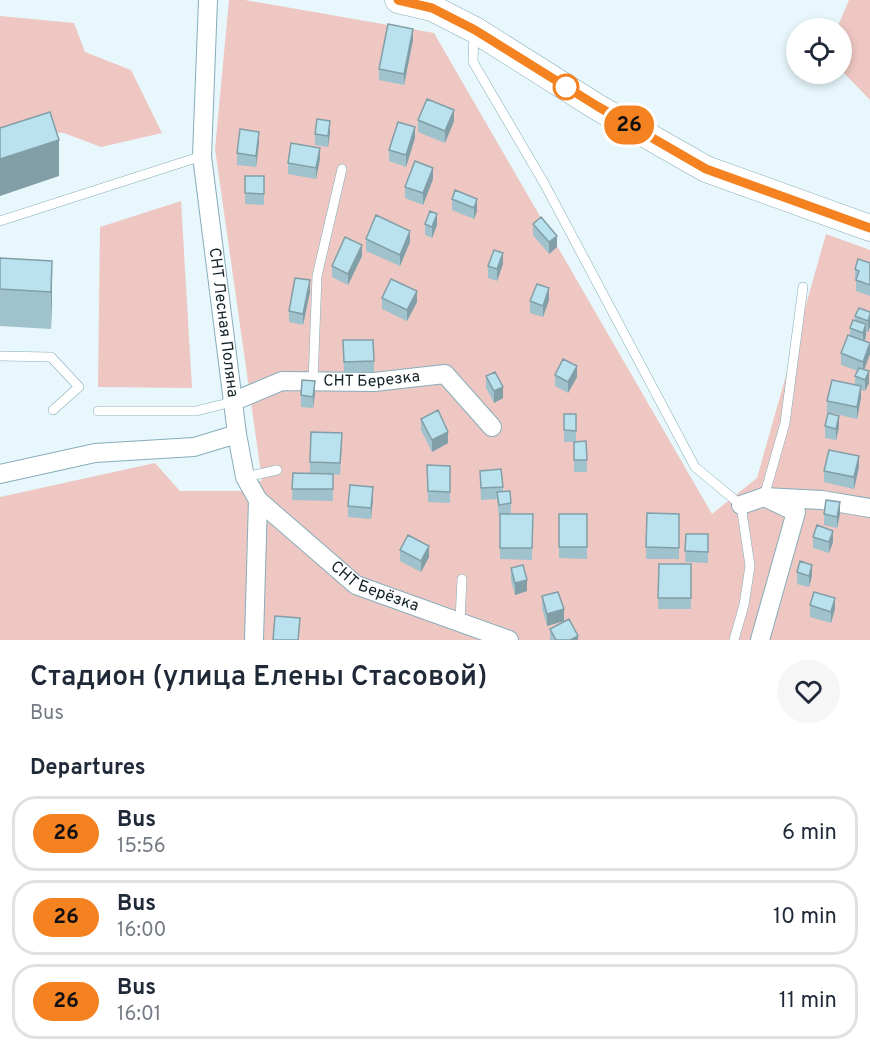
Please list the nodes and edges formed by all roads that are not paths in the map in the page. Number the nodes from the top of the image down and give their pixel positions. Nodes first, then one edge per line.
1 (208, 0) edge
2 (398, 0) edge
3 (475, 30) junction
4 (202, 156) junction
5 (342, 169) dead end
6 (0, 221) edge
7 (870, 228) edge
8 (803, 287) dead end
9 (0, 356) edge
10 (313, 381) junction
11 (232, 402) junction
12 (53, 410) dead end
13 (98, 411) dead end
14 (492, 427) dead end
15 (237, 434) junction
16 (277, 470) dead end
17 (0, 474) edge
18 (245, 477) junction
19 (764, 497) junction
20 (258, 500) junction
21 (741, 505) junction
22 (870, 508) edge
23 (462, 579) dead end
24 (460, 621) junction
25 (254, 640) edge
26 (509, 640) edge
27 (734, 640) edge
28 (760, 640) edge

1 - 4 street, СНТ Лесная Поляна
2 - 3 main road
3 - 7 main road
3 - 21 lane
4 - 6 lane
4 - 11 street, СНТ Лесная Поляна
5 - 10 lane
8 - 19 lane
9 - 12 lane
10 - 11 street, СНТ Березка
10 - 14 street, СНТ Березка
11 - 13 lane
11 - 15 street, СНТ Лесная Поляна
15 - 17 street
15 - 18 street, СНТ Лесная Поляна
16 - 18 lane
18 - 20 street, СНТ Лесная Поляна
19 - 21 street
19 - 22 street
19 - 28 street
20 - 24 street, СНТ Берёзка
20 - 25 street
21 - 27 lane
23 - 24 lane
24 - 26 street, СНТ Берёзка

